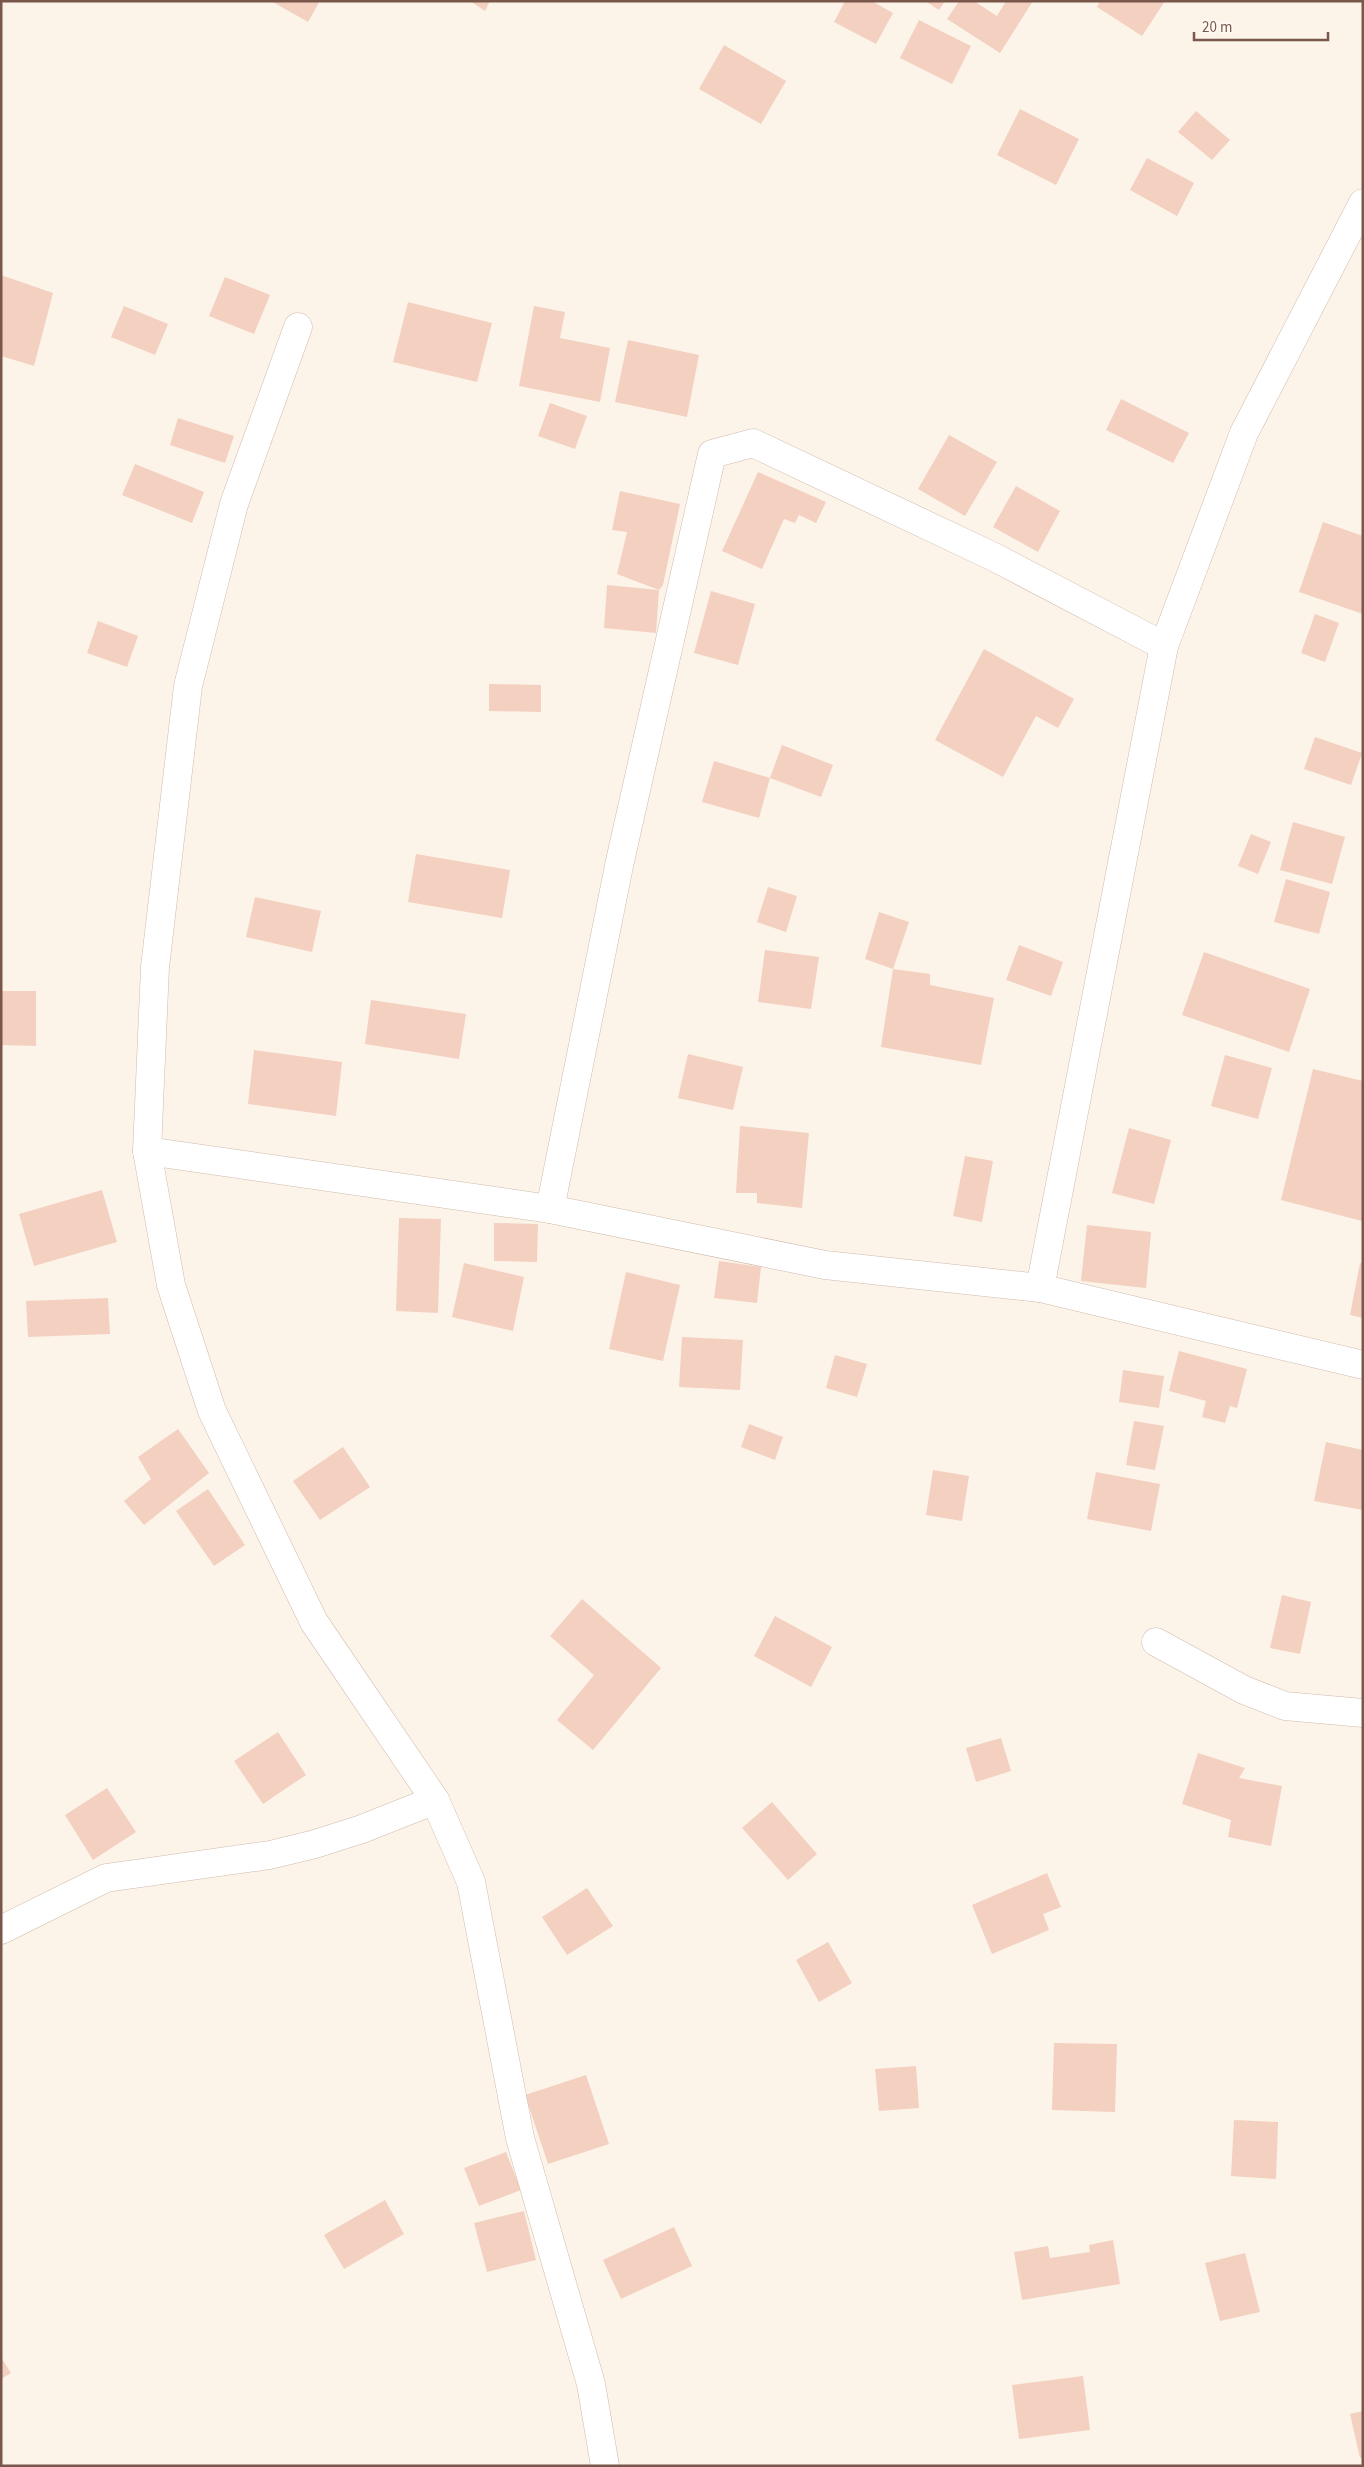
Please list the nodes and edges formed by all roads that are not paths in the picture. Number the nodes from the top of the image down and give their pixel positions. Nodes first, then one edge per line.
1 (1363, 203) edge
2 (298, 327) dead end
3 (1164, 646) junction
4 (147, 1150) junction
5 (550, 1209) junction
6 (1040, 1288) junction
7 (1363, 1366) edge
8 (1156, 1642) dead end
9 (1363, 1713) edge
10 (435, 1800) junction
11 (1, 1930) edge
12 (606, 2466) edge

1 - 3 street
2 - 4 street
3 - 5 street
3 - 6 street
4 - 5 street
4 - 10 street
5 - 6 street
6 - 7 street
8 - 9 street
10 - 11 street
10 - 12 street

